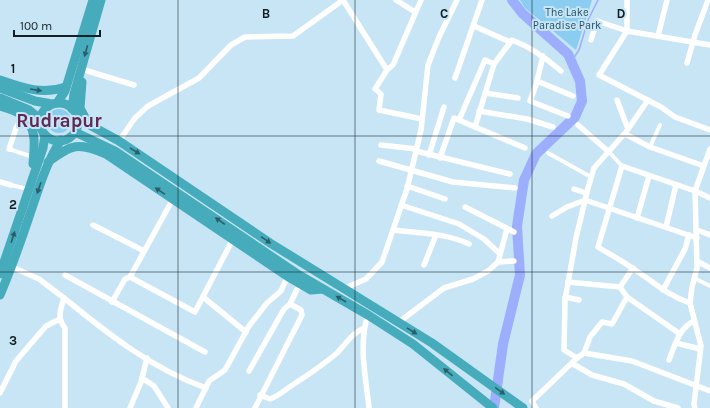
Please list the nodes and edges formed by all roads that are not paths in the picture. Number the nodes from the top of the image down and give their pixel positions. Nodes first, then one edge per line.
1 (93, 0) edge
2 (101, 0) edge
3 (343, 0) edge
4 (396, 0) edge
5 (421, 0) edge
6 (457, 0) edge
7 (482, 0) edge
8 (627, 0) edge
9 (667, 0) edge
10 (708, 0) edge
11 (415, 12) junction
12 (474, 26) junction
13 (88, 30) junction
14 (627, 31) junction
15 (658, 36) junction
16 (591, 40) dead end
17 (510, 42) junction
18 (693, 43) junction
19 (710, 45) edge
20 (543, 56) junction
21 (687, 63) dead end
22 (494, 64) junction
23 (81, 69) junction
24 (387, 70) junction
25 (561, 71) dead end
26 (455, 78) dead end
27 (537, 81) junction
28 (134, 85) dead end
29 (66, 87) junction
30 (2, 88) edge
31 (485, 93) junction
32 (573, 96) dead end
33 (518, 98) dead end
34 (617, 100) dead end
35 (648, 100) junction
36 (54, 104) junction
37 (0, 106) edge
38 (444, 107) dead end
39 (72, 109) junction
40 (480, 111) junction
41 (23, 115) junction
42 (568, 116) dead end
43 (77, 118) junction
44 (40, 119) junction
45 (422, 119) junction
46 (459, 120) junction
47 (88, 123) junction
48 (578, 125) dead end
49 (660, 125) dead end
50 (475, 127) junction
51 (553, 127) dead end
52 (710, 130) edge
53 (626, 131) junction
54 (75, 132) junction
55 (45, 135) junction
56 (61, 140) junction
57 (119, 141) junction
58 (382, 145) dead end
59 (650, 147) junction
60 (524, 148) dead end
61 (9, 149) joint
62 (416, 150) junction
63 (710, 151) edge
64 (608, 152) junction
65 (548, 153) dead end
66 (429, 155) junction
67 (34, 157) junction
68 (440, 158) junction
69 (379, 161) dead end
70 (48, 162) junction
71 (622, 166) junction
72 (704, 166) junction
73 (411, 170) junction
74 (34, 172) junction
75 (510, 174) dead end
76 (649, 176) junction
77 (591, 177) junction
78 (0, 182) edge
79 (11, 185) joint
80 (676, 185) junction
81 (407, 186) junction
82 (515, 188) dead end
83 (28, 189) junction
84 (574, 189) dead end
85 (695, 191) junction
86 (586, 193) junction
87 (175, 195) junction
88 (710, 198) edge
89 (445, 199) dead end
90 (585, 200) junction
91 (401, 205) junction
92 (465, 207) dead end
93 (609, 208) junction
94 (552, 216) dead end
95 (637, 218) junction
96 (92, 225) dead end
97 (666, 227) junction
98 (507, 229) junction
99 (393, 230) junction
100 (697, 230) junction
101 (514, 232) dead end
102 (436, 235) junction
103 (689, 235) junction
104 (710, 235) edge
105 (235, 237) junction
106 (697, 238) junction
107 (469, 244) dead end
108 (144, 251) junction
109 (500, 254) junction
110 (514, 261) dead end
111 (697, 261) junction
112 (498, 262) junction
113 (8, 265) junction
114 (424, 265) dead end
115 (633, 268) junction
116 (710, 268) edge
117 (289, 273) junction
118 (0, 274) edge
119 (65, 275) dead end
120 (130, 277) junction
121 (694, 278) junction
122 (301, 280) junction
123 (568, 282) junction
124 (710, 286) edge
125 (620, 287) junction
126 (343, 289) junction
127 (663, 290) junction
128 (0, 295) edge
129 (203, 297) junction
130 (565, 297) junction
131 (627, 297) junction
132 (64, 298) junction
133 (579, 300) dead end
134 (112, 302) junction
135 (690, 303) junction
136 (290, 304) junction
137 (370, 311) junction
138 (60, 319) junction
139 (694, 321) junction
140 (399, 322) junction
141 (364, 328) junction
142 (246, 332) junction
143 (680, 334) junction
144 (676, 343) junction
145 (700, 349) junction
146 (205, 352) dead end
147 (584, 353) junction
148 (147, 358) junction
149 (577, 358) junction
150 (669, 360) dead end
151 (573, 364) junction
152 (249, 371) dead end
153 (142, 378) junction
154 (696, 386) junction
155 (206, 388) junction
156 (1, 390) edge
157 (710, 391) edge
158 (260, 395) junction
159 (522, 407) edge
160 (65, 408) edge
161 (130, 408) edge
162 (168, 408) edge
163 (196, 408) edge
164 (255, 408) edge
165 (369, 408) edge
166 (493, 408) edge
167 (536, 408) edge
168 (678, 408) edge
169 (695, 408) edge

1 - 13 highway
2 - 13 highway
3 - 24 street
3 - 57 street
4 - 11 street
5 - 11 street
6 - 45 street
7 - 12 street
8 - 14 street
9 - 15 street
10 - 18 street
11 - 24 street
12 - 17 street
12 - 26 street
13 -> 23 highway
13 - 29 highway
14 - 15 street
14 - 16 street
14 - 35 street
15 - 18 street
17 - 20 street
17 - 22 street
18 - 19 street
18 - 21 street
20 - 25 street
20 - 27 street
22 - 31 street
22 - 46 street
23 - 28 street
23 - 39 highway
23 - 47 highway
24 - 45 street
27 - 32 street
27 - 42 street
30 -> 29 highway
29 - 36 highway
30 - 36 highway
30 - 44 highway
31 - 33 street
31 - 40 street
34 - 53 street
35 - 52 street
35 - 53 street
36 - 39 highway
36 - 44 highway
37 - 41 highway
38 - 66 street
39 - 43 highway
40 - 50 street
40 - 51 street
41 - 61 street
41 - 67 highway
43 - 47 highway
43 - 54 highway
44 - 55 highway
45 - 62 street
46 - 50 street
46 - 68 street
47 - 57 highway
48 - 64 street
49 - 59 street
50 - 60 street
53 - 59 street
53 - 64 street
54 - 56 highway
54 - 87 highway
55 - 56 highway
55 - 74 highway
56 - 70 highway
57 -> 126 highway
58 - 62 street
59 - 72 street
61 - 67 street
62 - 66 street
62 - 73 street
63 - 72 street
64 - 71 street
64 - 77 street
65 - 77 street
66 - 68 street
67 - 74 highway
68 - 75 street
69 - 73 street
87 -> 70 highway
70 -> 113 highway
71 - 76 street
71 - 93 street
72 - 85 street
73 - 81 street
73 - 82 street
74 - 83 highway
76 - 80 street
76 - 95 street
77 - 86 street
78 - 79 street
79 - 83 street
80 - 85 street
80 - 97 street
81 - 89 street
81 - 91 street
113 -> 83 highway
84 - 86 street
85 - 88 street
85 - 100 street
86 - 90 street
105 -> 87 highway
87 - 108 street
90 - 93 street
90 - 94 street
90 - 123 street
91 - 99 street
91 - 109 street
92 - 98 street
93 - 95 street
93 - 115 street
95 - 97 street
96 - 108 street
97 - 103 street
98 - 101 street
98 - 109 street
99 - 102 street
99 - 126 street
100 - 104 street
100 - 106 street
102 - 107 street
102 - 114 street
103 - 106 street
103 - 127 street
105 - 117 highway
105 - 129 street
106 - 111 street
108 - 120 street
109 - 112 street
110 - 112 street
111 - 116 street
111 - 121 street
112 - 140 street
113 - 118 highway
113 - 128 highway
113 - 132 street
115 - 125 street
115 - 127 street
117 - 122 highway
117 - 142 street
119 - 134 street
120 - 129 street
120 - 134 street
121 - 124 street
121 - 135 street
122 - 136 street
137 -> 122 highway
123 - 125 street
123 - 130 street
125 - 131 street
126 - 137 highway
127 - 135 street
129 - 142 street
130 - 133 street
130 - 149 street
131 - 143 street
131 - 147 street
132 - 138 street
132 - 148 street
134 - 146 street
135 - 139 street
136 - 152 street
136 - 158 street
137 - 140 highway
137 - 141 street
166 -> 137 highway
138 - 156 street
138 - 160 street
139 - 143 street
139 - 145 street
140 -> 159 highway
141 - 158 street
141 - 165 street
142 - 155 street
143 - 144 street
144 - 145 street
144 - 150 street
145 - 154 street
147 - 149 street
147 - 154 street
148 - 153 street
148 - 155 street
149 - 151 street
151 - 167 street
151 - 168 street
153 - 161 street
153 - 162 street
154 - 157 street
154 - 169 street
155 - 163 street
158 - 164 street

